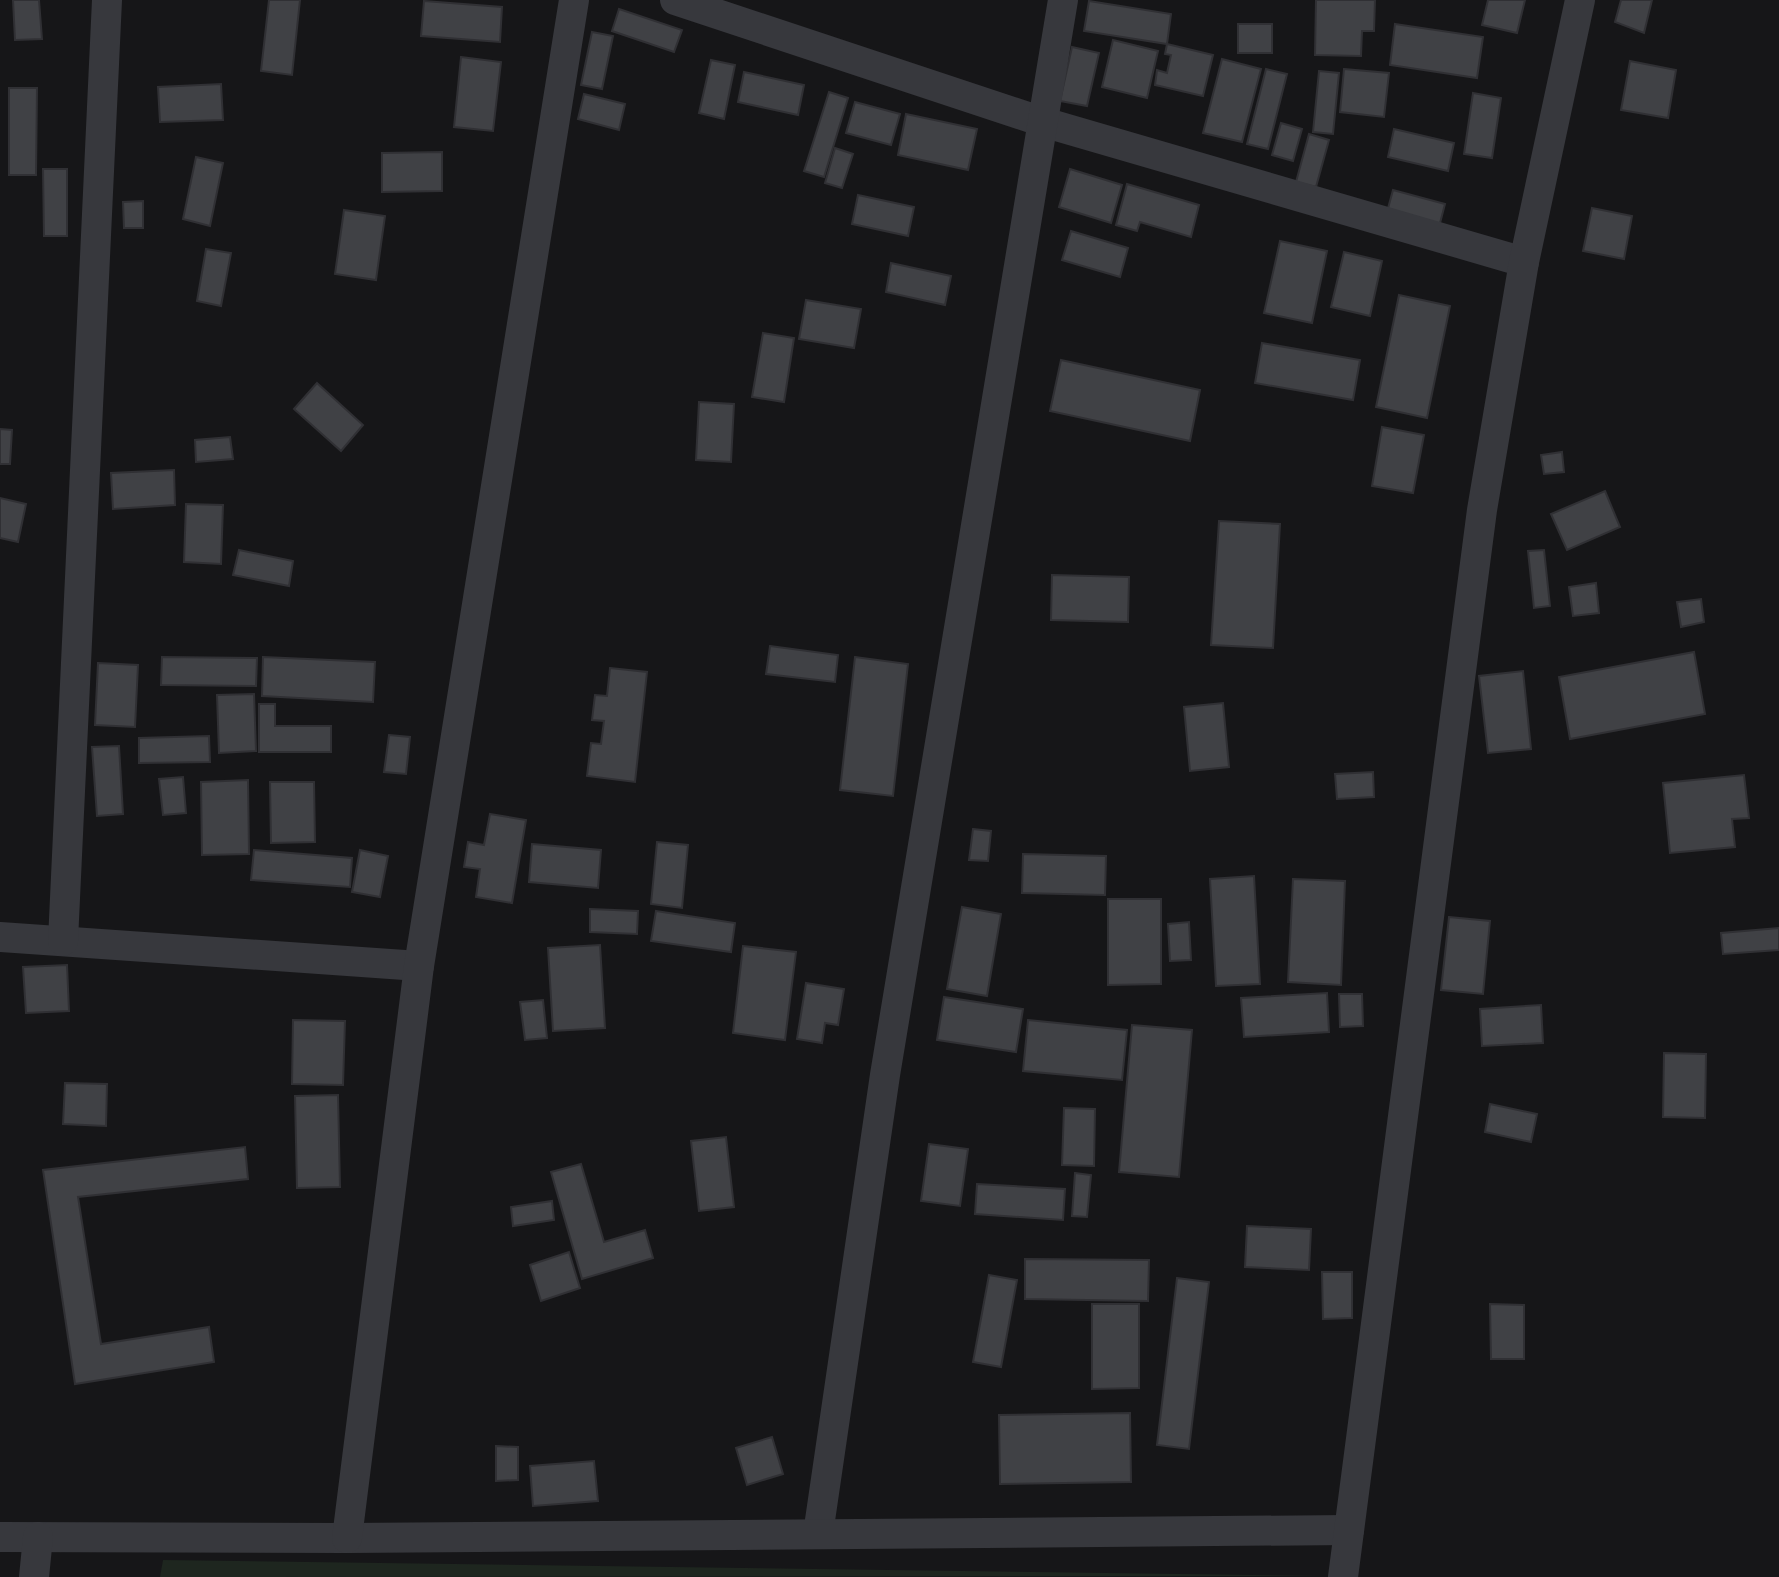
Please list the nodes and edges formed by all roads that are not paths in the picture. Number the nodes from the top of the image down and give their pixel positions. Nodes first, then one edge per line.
1 (107, 0) edge
2 (574, 0) edge
3 (675, 0) edge
4 (1063, 0) edge
5 (1580, 0) edge
6 (1043, 122) junction
7 (1524, 262) junction
8 (0, 937) edge
9 (63, 941) junction
10 (419, 966) junction
11 (1349, 1530) junction
12 (818, 1534) junction
13 (0, 1537) edge
14 (38, 1537) junction
15 (347, 1538) junction
16 (34, 1577) edge
17 (1343, 1577) edge

1 - 9 street
2 - 10 street
3 - 6 street
4 - 6 street
5 - 7 street
6 - 7 street
6 - 12 street
7 - 11 street
8 - 9 street
9 - 10 street
10 - 15 street
11 - 12 street
11 - 17 street
12 - 15 street
13 - 14 street
14 - 15 street
14 - 16 street

